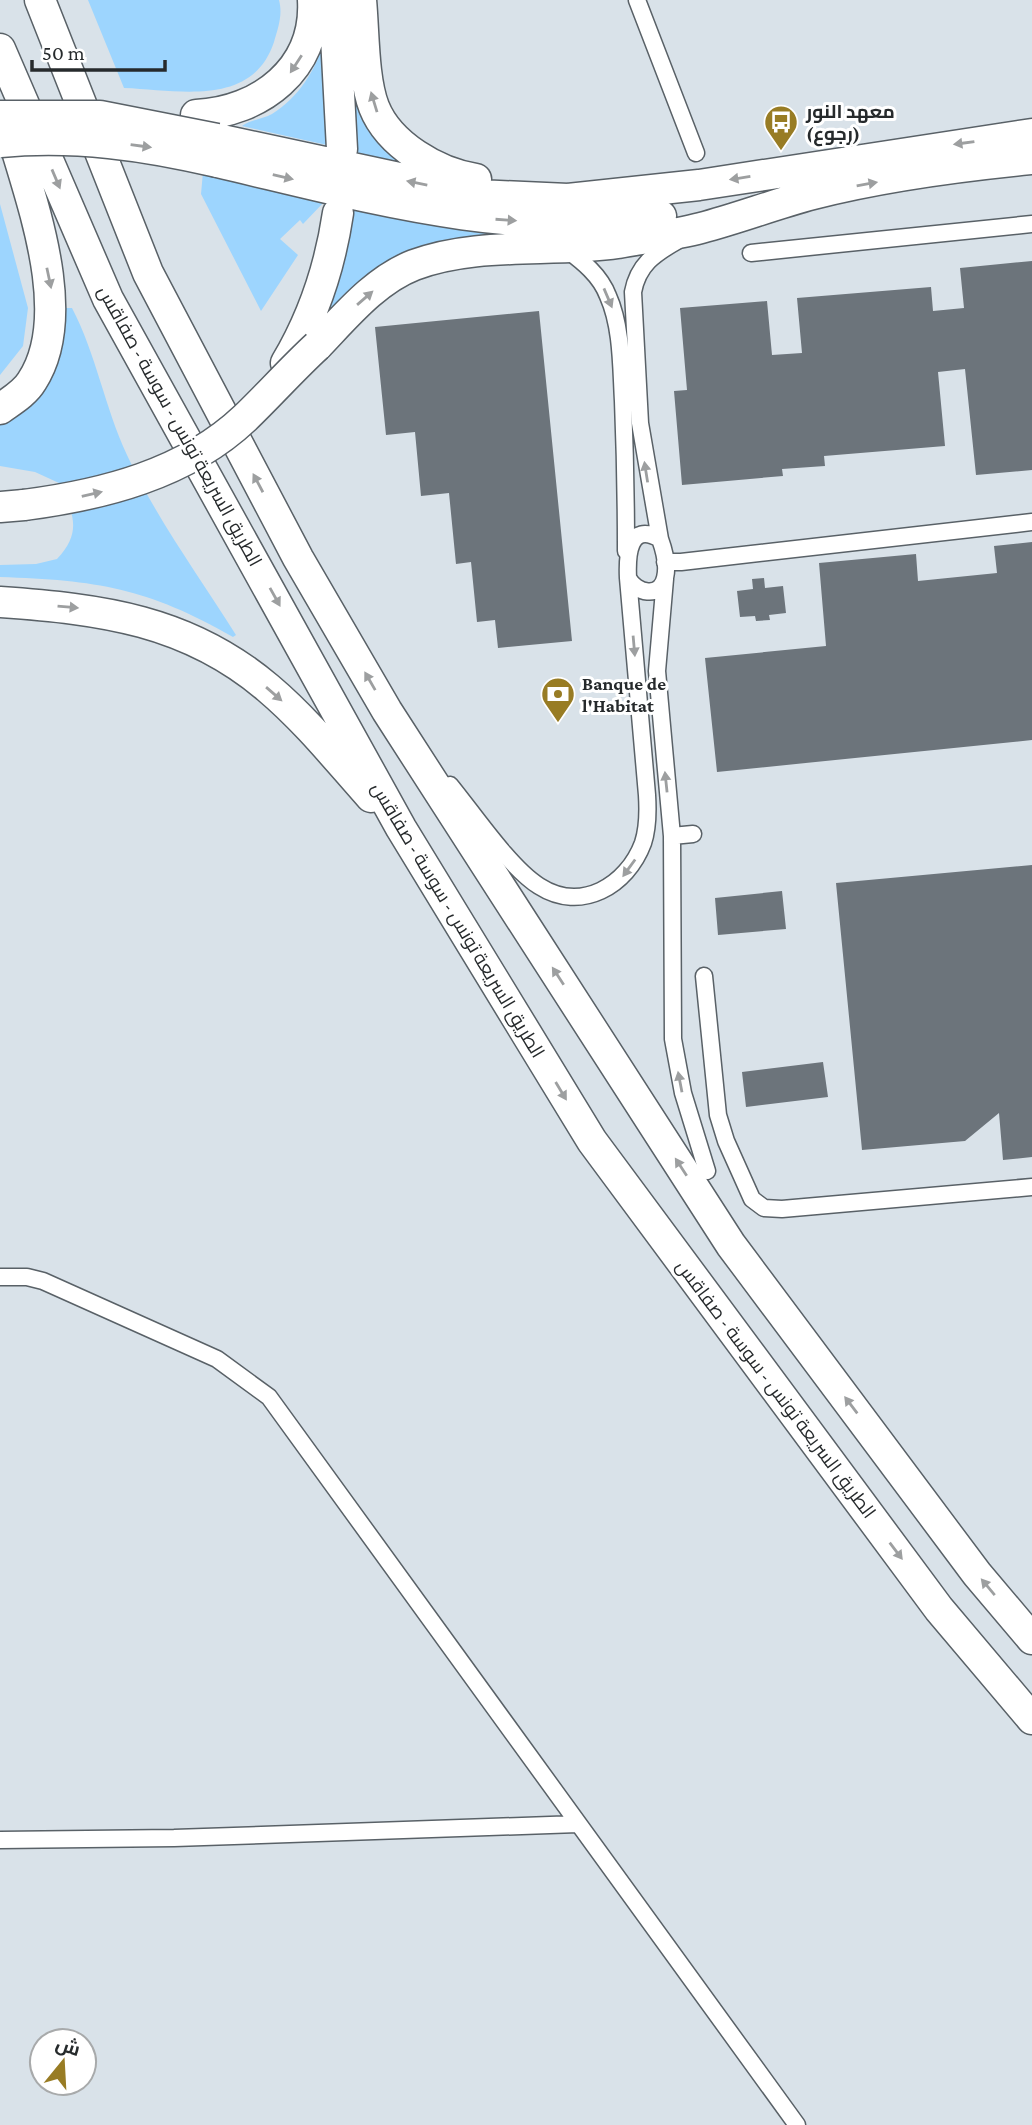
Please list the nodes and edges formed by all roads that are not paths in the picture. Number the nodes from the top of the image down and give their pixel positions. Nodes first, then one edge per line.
1 (40, 0) edge
2 (56, 0) edge
3 (313, 0) edge
4 (334, 0) edge
5 (362, 0) edge
6 (637, 0) edge
7 (0, 49) edge
8 (0, 93) edge
9 (68, 101) junction
10 (0, 116) edge
11 (1032, 134) edge
12 (0, 142) edge
13 (342, 149) dead end
14 (217, 151) junction
15 (696, 153) dead end
16 (1032, 159) edge
17 (605, 194) junction
18 (814, 194) junction
19 (338, 212) dead end
20 (1032, 224) edge
21 (699, 229) junction
22 (564, 248) junction
23 (751, 253) dead end
24 (310, 340) junction
25 (0, 410) edge
26 (12, 506) edge
27 (1032, 522) edge
28 (660, 539) junction
29 (626, 553) junction
30 (665, 562) junction
31 (628, 578) junction
32 (665, 579) junction
33 (0, 602) edge
34 (387, 710) junction
35 (401, 828) junction
36 (694, 834) dead end
37 (672, 836) junction
38 (704, 976) dead end
39 (707, 1171) joint
40 (1032, 1187) edge
41 (731, 1245) junction
42 (0, 1278) edge
43 (1032, 1639) edge
44 (1032, 1719) edge
45 (578, 1824) junction
46 (0, 1840) edge
47 (797, 2125) edge

1 - 9 highway, الطريق السريعة تونس - سوسة - صفاقس
2 - 9 highway
3 -> 9 highway
4 - 13 highway
17 -> 5 highway
6 - 15 street
7 -> 35 highway, الطريق السريعة تونس - سوسة - صفاقس
8 -> 25 highway
9 - 10 highway, bridge
9 - 14 highway, bridge
34 -> 9 highway, الطريق السريعة تونس - سوسة - صفاقس
11 -> 17 highway
12 -> 14 highway, bridge
17 -> 14 highway
14 -> 18 highway
18 -> 16 highway
18 - 21 highway
19 - 24 highway
20 - 23 street
21 - 22 highway
28 -> 21 street
24 -> 22 highway
22 -> 29 street
26 -> 24 highway, bridge
27 - 30 street
28 - 29 street
28 - 30 street
29 - 31 street
30 - 32 street
31 - 32 street
31 -> 34 street
37 -> 32 street
33 -> 35 highway
41 -> 34 highway, الطريق السريعة تونس - سوسة - صفاقس
35 -> 44 highway, الطريق السريعة تونس - سوسة - صفاقس
36 - 37 street
39 -> 37 street
38 - 40 street
39 - 41 highway
43 -> 41 highway, الطريق السريعة تونس - سوسة - صفاقس
42 - 45 street
45 - 46 street
45 - 47 street

